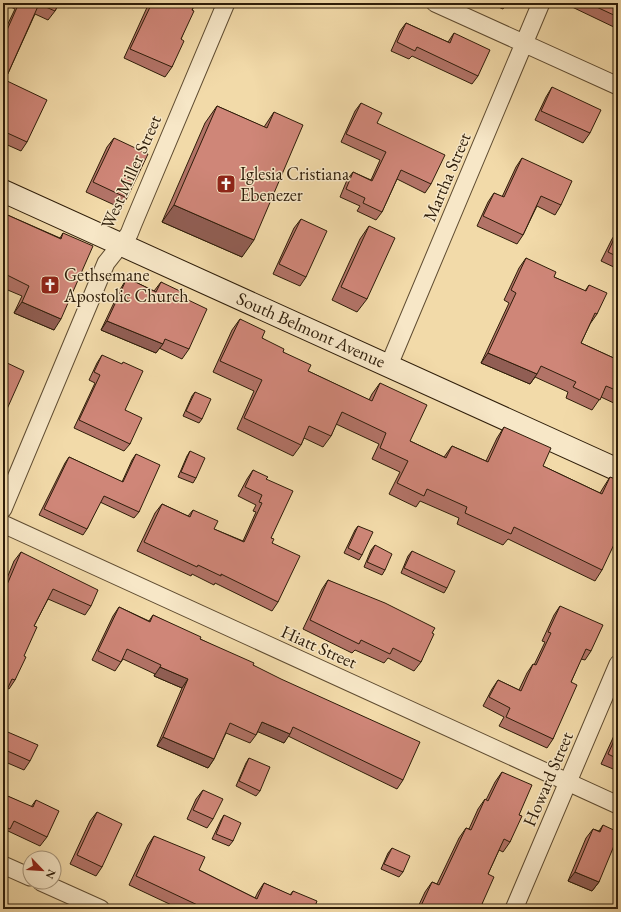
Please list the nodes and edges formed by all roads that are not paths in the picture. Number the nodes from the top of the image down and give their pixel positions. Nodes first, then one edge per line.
1 (226, 3) edge
2 (436, 3) edge
3 (542, 3) edge
4 (524, 43) junction
5 (618, 86) edge
6 (3, 191) edge
7 (120, 244) junction
8 (389, 365) junction
9 (618, 470) edge
10 (3, 509) edge
11 (3, 524) edge
12 (618, 664) edge
13 (568, 782) junction
14 (618, 805) edge
15 (3, 865) edge
16 (22, 873) edge
17 (58, 890) edge
18 (100, 909) edge
19 (514, 909) edge

1 - 7 street, West Miller Street
2 - 4 street
3 - 4 street, Martha Street
4 - 5 street
4 - 8 street, Martha Street
6 - 7 main road, South Belmont Avenue
7 - 8 main road, South Belmont Avenue
7 - 10 street, West Miller Street
8 - 9 main road, South Belmont Avenue
11 - 13 street, Hiatt Street
12 - 13 street, Howard Street
13 - 14 street, Hiatt Street
13 - 19 street, Howard Street
15 - 16 street
17 - 18 street

